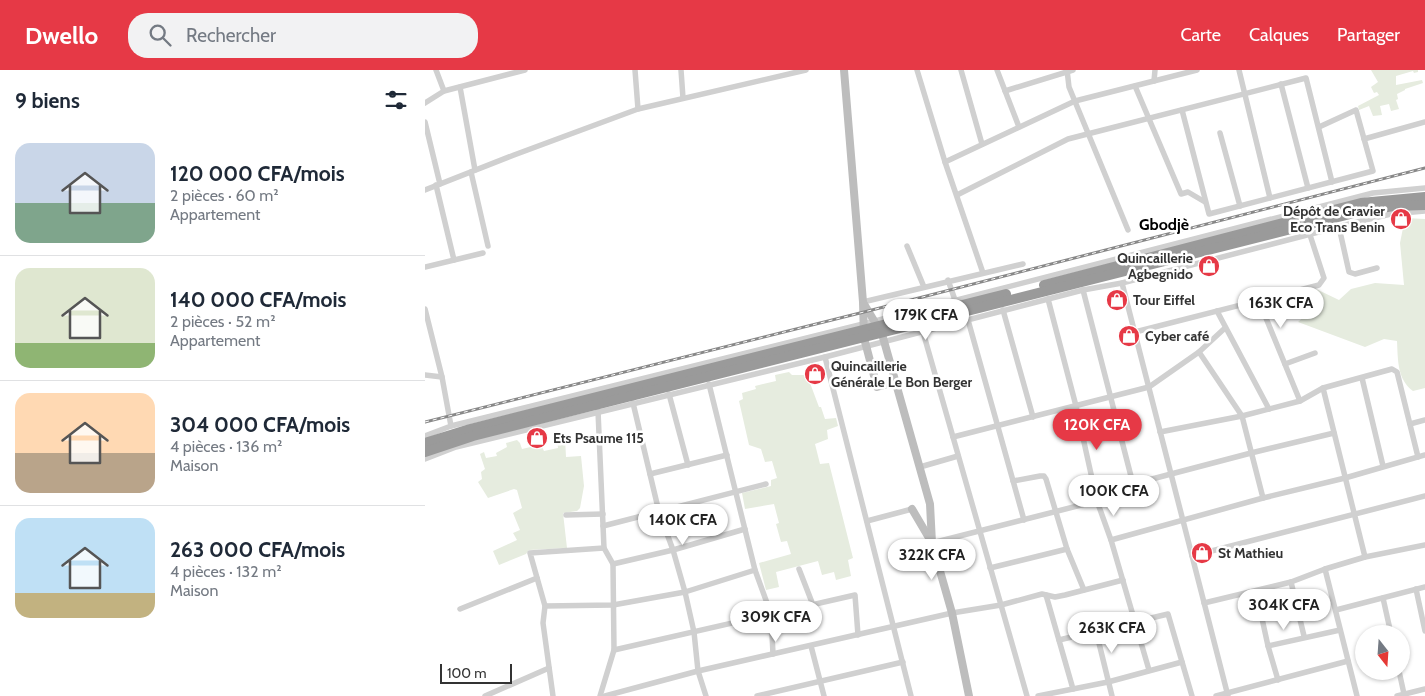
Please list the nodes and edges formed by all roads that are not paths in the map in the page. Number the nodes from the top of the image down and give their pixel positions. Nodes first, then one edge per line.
1 (436, 70) edge
2 (525, 70) edge
3 (635, 70) edge
4 (681, 70) edge
5 (806, 70) edge
6 (844, 70) edge
7 (917, 70) edge
8 (961, 70) edge
9 (997, 70) edge
10 (1155, 70) edge
11 (1196, 70) edge
12 (1239, 70) edge
13 (1069, 71) edge
14 (1154, 81) junction
15 (1281, 84) junction
16 (1135, 86) junction
17 (459, 87) junction
18 (444, 91) junction
19 (1005, 91) junction
20 (1245, 94) junction
21 (683, 98) junction
22 (1075, 101) junction
23 (425, 104) edge
24 (639, 109) junction
25 (1182, 110) junction
26 (1148, 118) junction
27 (425, 122) edge
28 (1425, 122) edge
29 (1019, 127) junction
30 (1319, 127) junction
31 (1220, 133) dead end
32 (1089, 134) junction
33 (1364, 139) junction
34 (983, 144) junction
35 (945, 162) junction
36 (473, 171) junction
37 (1332, 182) junction
38 (438, 185) junction
39 (1307, 188) junction
40 (1425, 188) edge
41 (425, 190) edge
42 (957, 195) junction
43 (1425, 197) edge
44 (1271, 198) junction
45 (1205, 202) junction
46 (1425, 205) edge
47 (1239, 206) junction
48 (1425, 211) edge
49 (1339, 227) junction
50 (1128, 230) dead end
51 (1310, 234) junction
52 (488, 246) dead end
53 (907, 246) dead end
54 (483, 253) dead end
55 (454, 260) junction
56 (1023, 264) dead end
57 (425, 267) edge
58 (1377, 268) dead end
59 (983, 274) junction
60 (948, 280) junction
61 (1122, 283) junction
62 (924, 287) junction
63 (1083, 290) junction
64 (1048, 299) junction
65 (955, 300) junction
66 (1259, 301) junction
67 (863, 302) junction
68 (425, 309) edge
69 (1003, 310) junction
70 (1217, 311) junction
71 (968, 320) junction
72 (1225, 328) junction
73 (880, 331) junction
74 (923, 332) junction
75 (1135, 332) junction
76 (865, 335) junction
77 (1199, 352) junction
78 (1315, 353) dead end
79 (825, 357) junction
80 (1285, 364) junction
81 (425, 375) edge
82 (442, 377) junction
83 (1362, 378) junction
84 (895, 382) junction
85 (709, 384) junction
86 (1149, 388) junction
87 (1323, 388) junction
88 (669, 394) junction
89 (1111, 397) junction
90 (1300, 401) junction
91 (633, 403) junction
92 (1076, 406) junction
93 (1269, 409) junction
94 (598, 411) junction
95 (1033, 416) junction
96 (1242, 416) junction
97 (1425, 420) edge
98 (1410, 424) junction
99 (451, 426) junction
100 (997, 426) junction
101 (1160, 432) junction
102 (1334, 433) junction
103 (425, 436) edge
104 (953, 437) junction
105 (425, 443) edge
106 (425, 452) edge
107 (1251, 453) junction
108 (727, 455) junction
109 (958, 456) junction
110 (1422, 456) edge
111 (425, 458) edge
112 (688, 465) junction
113 (1383, 466) junction
114 (920, 467) junction
115 (650, 474) junction
116 (1171, 474) junction
117 (1345, 478) junction
118 (1013, 482) junction
119 (766, 484) dead end
120 (1133, 484) junction
121 (735, 491) junction
122 (1425, 496) edge
123 (1263, 498) junction
124 (1097, 501) junction
125 (912, 509) joint
126 (1057, 511) junction
127 (659, 512) junction
128 (603, 514) junction
129 (1355, 514) junction
130 (566, 515) dead end
131 (1183, 519) junction
132 (1024, 520) junction
133 (867, 521) junction
134 (603, 526) junction
135 (745, 529) junction
136 (980, 531) junction
137 (1111, 540) junction
138 (932, 544) junction
139 (1425, 545) edge
140 (604, 548) junction
141 (1067, 549) junction
142 (673, 550) junction
143 (1191, 556) junction
144 (1365, 557) junction
145 (613, 564) junction
146 (990, 568) junction
147 (799, 569) dead end
148 (1325, 569) junction
149 (755, 570) junction
150 (537, 578) junction
151 (1123, 580) junction
152 (1291, 582) junction
153 (1425, 587) edge
154 (1416, 589) junction
155 (1084, 590) junction
156 (1256, 591) junction
157 (685, 592) junction
158 (1046, 595) junction
159 (1383, 598) junction
160 (1204, 603) junction
161 (613, 605) junction
162 (813, 605) junction
163 (1001, 605) junction
164 (545, 606) junction
165 (460, 609) dead end
166 (1336, 610) junction
167 (953, 613) junction
168 (771, 614) junction
169 (1136, 621) junction
170 (1389, 625) edge
171 (894, 626) junction
172 (1340, 630) junction
173 (694, 632) junction
174 (1096, 632) junction
175 (1425, 632) edge
176 (858, 635) junction
177 (1305, 636) junction
178 (1059, 640) junction
179 (811, 646) junction
180 (1268, 646) junction
181 (614, 650) junction
182 (773, 654) junction
183 (1348, 661) junction
184 (903, 662) junction
185 (1182, 662) junction
186 (549, 668) junction
187 (1149, 670) junction
188 (698, 671) junction
189 (1278, 680) junction
190 (1401, 680) edge
191 (820, 681) junction
192 (1108, 682) junction
193 (784, 689) junction
194 (1073, 689) junction
195 (1425, 689) edge
196 (627, 694) edge
197 (1404, 694) junction
198 (1228, 695) edge
199 (485, 696) edge
200 (553, 696) edge
201 (600, 696) edge
202 (605, 696) edge
203 (706, 696) edge
204 (757, 696) edge
205 (785, 696) edge
206 (823, 696) edge
207 (911, 696) edge
208 (969, 696) edge
209 (1027, 696) edge
210 (1038, 696) edge
211 (1112, 696) edge
212 (1192, 696) edge
213 (1216, 696) edge
214 (1357, 696) edge
215 (1397, 696) edge

1 - 18 street
2 - 17 street
3 - 24 street
4 - 21 street
5 - 21 street
6 - 67 street
7 - 35 street
8 - 34 street
9 - 19 street
10 - 14 street
11 - 14 street
12 - 20 street
13 - 19 street
13 - 22 street
14 - 16 street
15 - 20 street
15 - 30 street
15 - 39 street
16 - 22 street
16 - 26 street
17 - 18 street
17 - 36 street
18 - 23 street
19 - 29 street
20 - 25 street
20 - 44 street
21 - 24 street
22 - 29 street
22 - 32 street
24 - 36 street
25 - 26 street
25 - 45 street
26 - 32 street
26 - 45 street
27 - 38 street
28 - 33 street
29 - 34 street
30 - 33 street
30 - 37 street
31 - 47 street
32 - 42 street
32 - 50 street
33 - 37 street
34 - 35 street
35 - 42 street
36 - 38 street
36 - 52 street
37 - 39 street
38 - 41 street
38 - 55 street
39 - 44 street
40 - 65 street
42 - 59 street
43 - 73 highway
44 - 47 street
45 - 47 street
46 - 73 highway
48 - 49 street
49 - 51 street
49 - 58 street
51 - 61 street
51 - 66 street
53 - 62 street
54 - 55 street
55 - 57 street
56 - 59 street
59 - 60 street
60 - 62 street
60 - 65 street
61 - 63 street
61 - 75 street
62 - 67 street
63 - 64 street
63 - 89 street
64 - 69 street
64 - 92 street
65 - 73 street
66 - 70 street
66 - 80 street
67 - 73 street
67 - 76 street
68 - 82 street
69 - 71 street
69 - 95 street
70 - 72 street
70 - 75 street
71 - 74 street
71 - 100 street
72 - 77 street
72 - 93 street
73 - 74 street
73 - 76 highway
73 - 84 street
74 - 104 street
75 - 86 street
76 - 79 street
76 - 84 street
76 - 99 street
76 - 105 highway
76 - 106 highway
77 - 86 street
77 - 96 street
78 - 80 street
79 - 85 street
79 - 133 street
80 - 90 street
81 - 82 street
82 - 99 street
83 - 87 street
83 - 98 street
83 - 113 street
84 - 114 street
85 - 88 street
85 - 108 street
86 - 89 street
86 - 101 street
87 - 90 street
87 - 102 street
88 - 91 street
88 - 112 street
89 - 92 street
89 - 120 street
90 - 93 street
91 - 94 street
91 - 115 street
92 - 95 street
92 - 124 street
93 - 96 street
94 - 111 street
94 - 128 street
95 - 100 street
96 - 101 street
96 - 107 street
97 - 98 street
98 - 110 street
99 - 103 street
100 - 104 street
100 - 118 street
101 - 116 street
102 - 107 street
102 - 117 street
104 - 109 street
107 - 116 street
107 - 123 street
108 - 112 street
108 - 121 street
109 - 114 street
109 - 136 street
110 - 113 street
112 - 115 street
113 - 117 street
114 - 138 street
115 - 127 street
116 - 120 street
116 - 131 street
117 - 123 street
117 - 129 street
118 - 126 street
118 - 132 street
119 - 121 street
120 - 124 street
121 - 127 street
121 - 135 street
122 - 129 street
123 - 131 street
124 - 126 street
124 - 137 street
125 - 133 street
125 - 138 street
126 - 132 street
126 - 141 street
127 - 134 street
127 - 142 street
128 - 130 street
128 - 134 street
129 - 143 street
129 - 144 street
131 - 137 street
131 - 143 street
132 - 136 street
133 - 171 street
134 - 140 street
135 - 142 street
135 - 149 street
136 - 138 street
136 - 146 street
137 - 151 street
138 - 167 street
139 - 144 street
140 - 145 street
140 - 150 street
141 - 146 street
141 - 155 street
142 - 145 street
142 - 157 street
143 - 160 street
144 - 148 street
145 - 161 street
146 - 163 street
147 - 162 street
148 - 152 street
148 - 166 street
149 - 157 street
149 - 168 street
150 - 164 street
150 - 165 street
151 - 155 street
151 - 169 street
152 - 156 street
152 - 177 street
153 - 154 street
154 - 159 street
154 - 175 street
155 - 158 street
156 - 160 street
156 - 180 street
157 - 161 street
157 - 173 street
158 - 163 street
158 - 178 street
159 - 166 street
159 - 170 street
160 - 198 street
161 - 164 street
161 - 181 street
162 - 168 street
162 - 176 street
163 - 167 street
163 - 209 street
164 - 186 street
166 - 172 street
167 - 171 street
167 - 208 street
168 - 173 street
168 - 182 street
169 - 174 street
169 - 185 street
169 - 187 street
171 - 176 street
171 - 184 street
172 - 177 street
172 - 183 street
173 - 181 street
173 - 188 street
174 - 178 street
174 - 192 street
176 - 179 street
177 - 180 street
178 - 194 street
179 - 182 street
179 - 191 street
180 - 189 street
181 - 201 street
182 - 188 street
183 - 189 street
183 - 214 street
184 - 191 street
184 - 207 street
185 - 187 street
185 - 212 street
186 - 199 street
186 - 200 street
187 - 192 street
188 - 196 street
188 - 203 street
189 - 198 street
190 - 197 street
191 - 193 street
191 - 206 street
192 - 194 street
192 - 211 street
193 - 204 street
193 - 205 street
194 - 210 street
195 - 197 street
196 - 202 street
197 - 215 street
198 - 213 street

